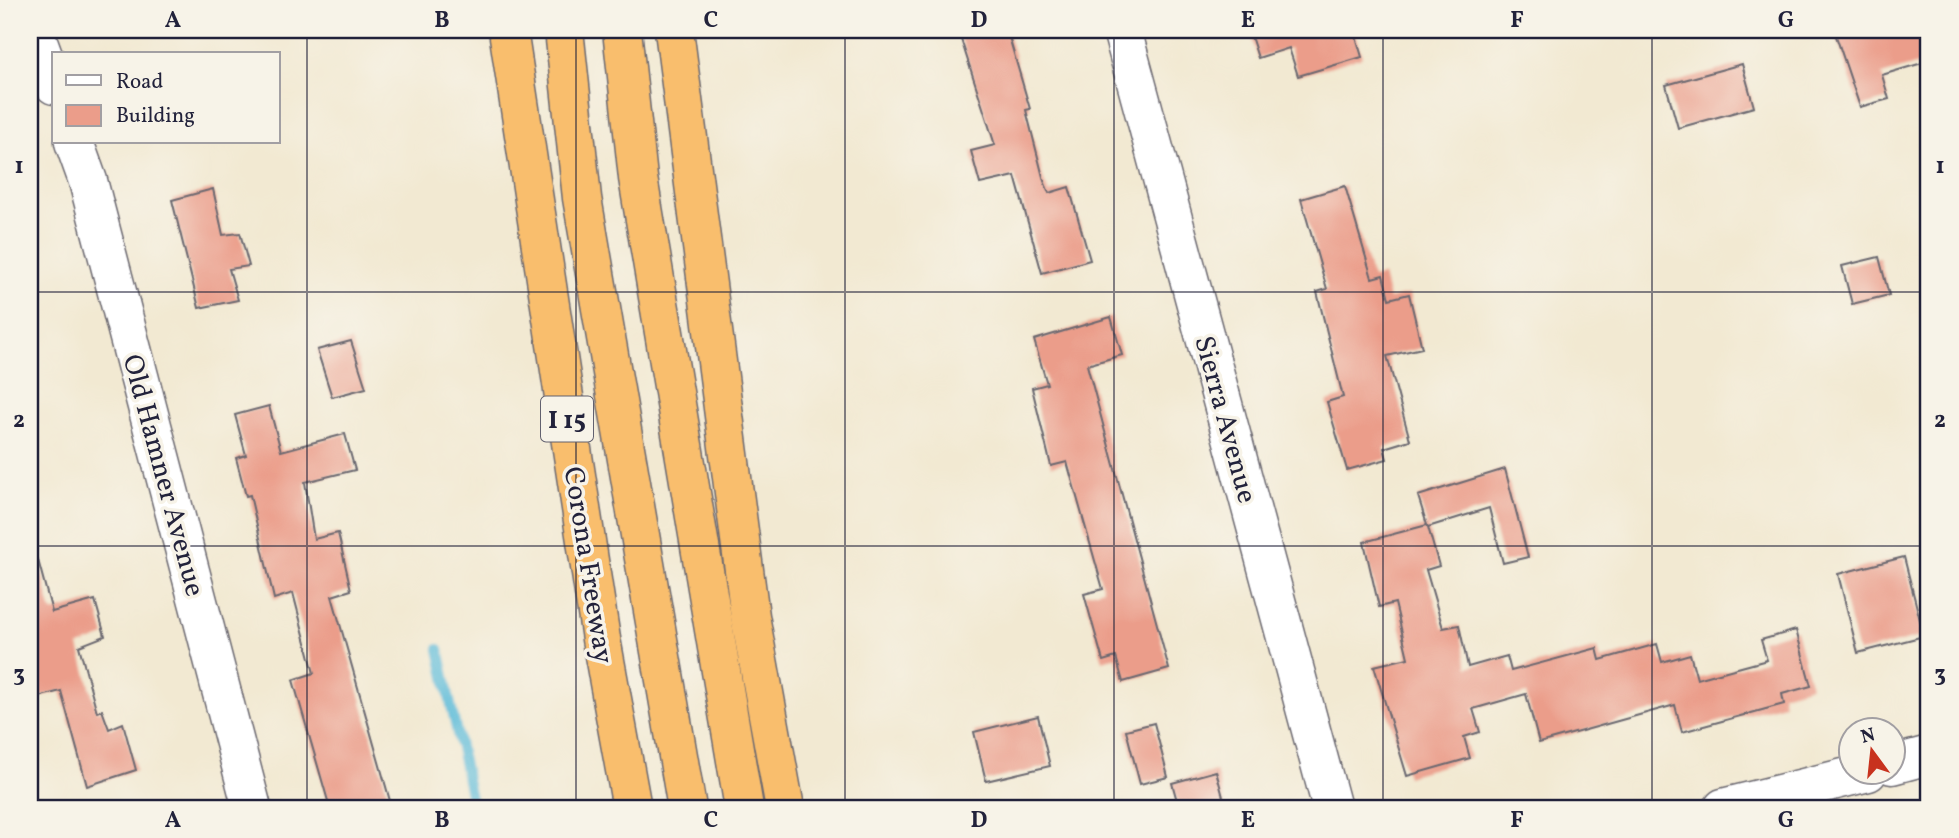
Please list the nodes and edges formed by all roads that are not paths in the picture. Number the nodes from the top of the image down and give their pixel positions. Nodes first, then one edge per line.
1 (34, 30) edge
2 (508, 30) edge
3 (564, 30) edge
4 (622, 30) edge
5 (674, 30) edge
6 (1122, 30) edge
7 (52, 80) edge
8 (75, 144) edge
9 (1929, 755) edge
10 (1906, 761) edge
11 (1836, 780) edge
12 (252, 808) edge
13 (632, 808) edge
14 (687, 808) edge
15 (744, 808) edge
16 (785, 808) edge
17 (1332, 808) edge
18 (1723, 808) edge

1 - 7 street
2 - 13 highway, Corona Freeway / I 15
3 - 14 highway
4 - 15 highway
5 - 16 highway
6 - 17 street, Sierra Avenue
8 - 12 street, Old Hamner Avenue
9 - 10 street
11 - 18 street

